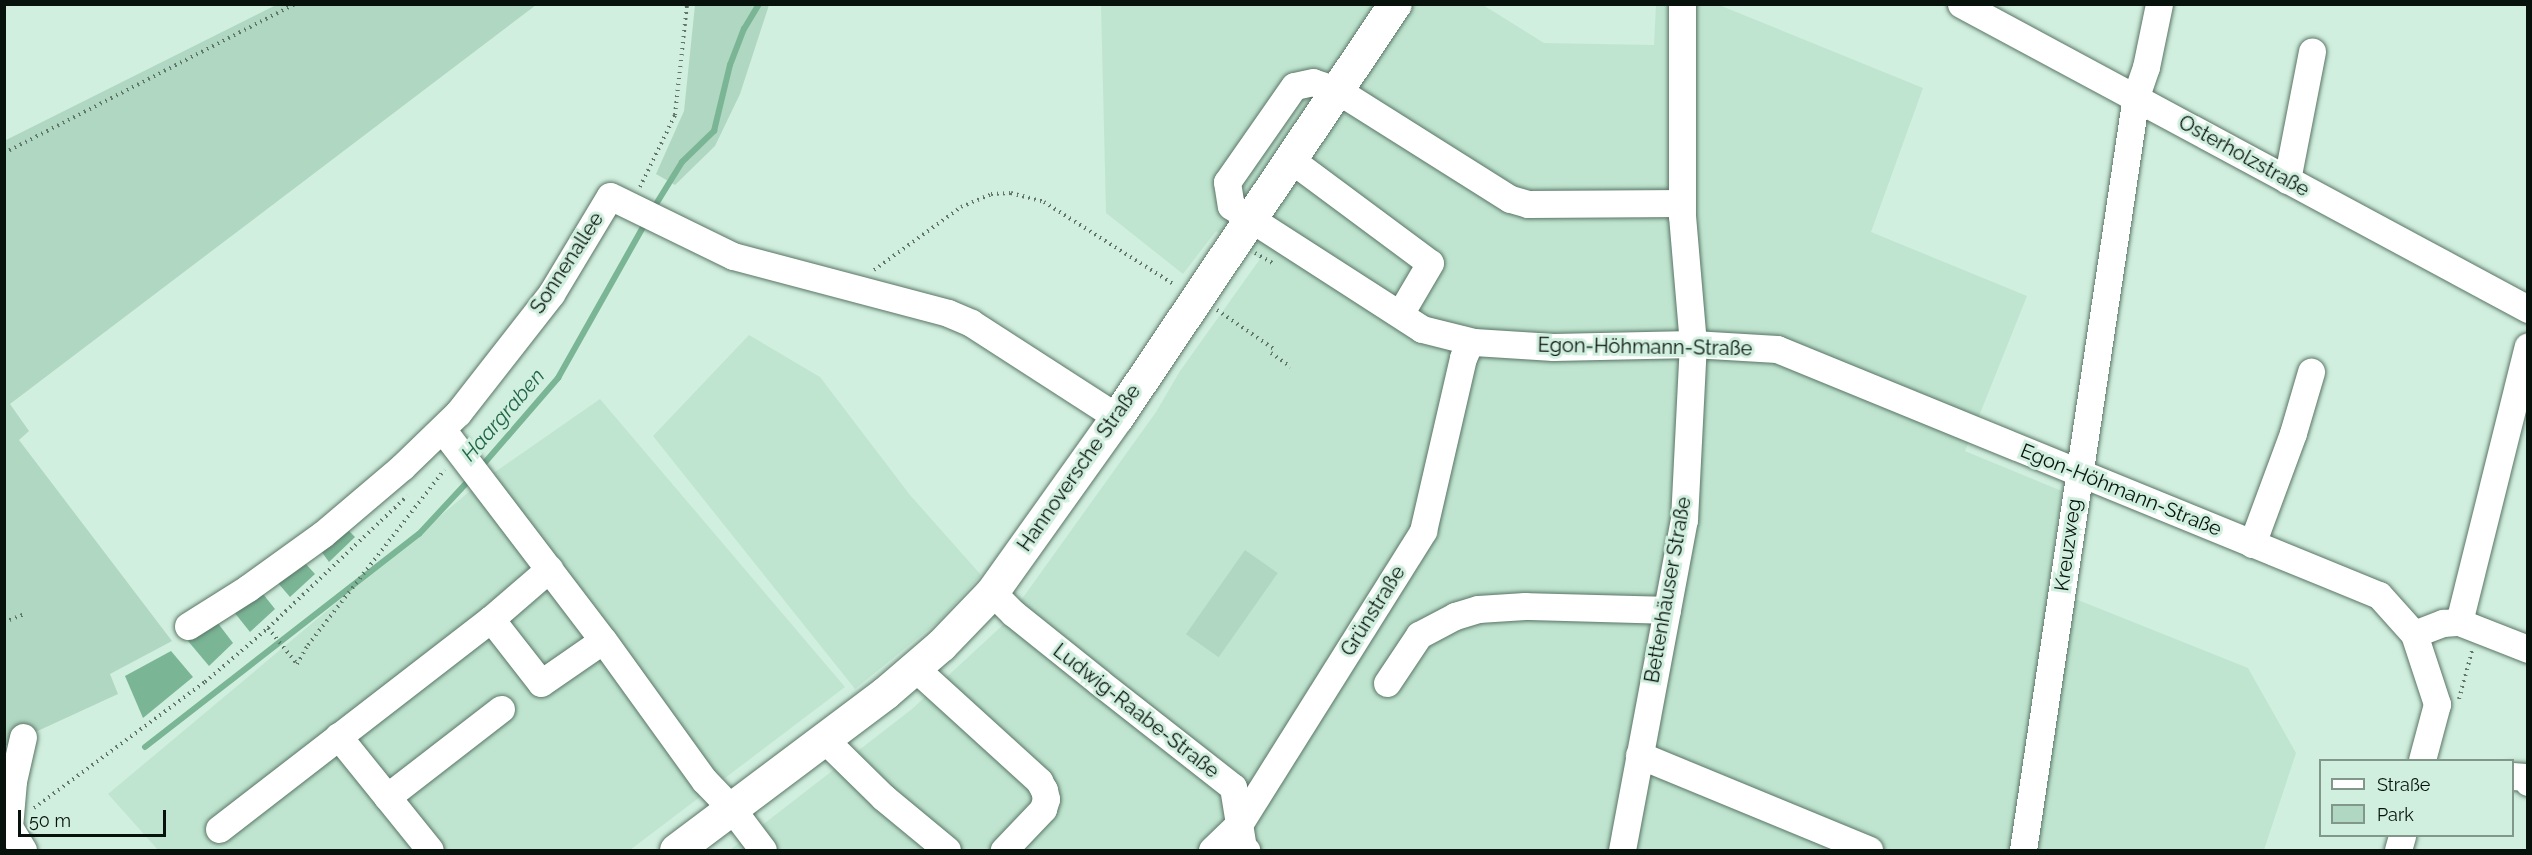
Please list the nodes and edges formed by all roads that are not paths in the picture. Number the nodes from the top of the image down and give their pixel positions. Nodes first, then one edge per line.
1 (1395, 4) edge
2 (1682, 4) edge
3 (1961, 4) edge
4 (2159, 4) edge
5 (2312, 51) dead end
6 (1337, 90) junction
7 (2136, 96) junction
8 (1290, 159) junction
9 (2287, 180) junction
10 (1682, 203) junction
11 (1250, 219) junction
12 (2528, 309) edge
13 (1400, 314) junction
14 (1470, 342) junction
15 (1693, 344) junction
16 (2528, 345) edge
17 (2312, 372) dead end
18 (1116, 417) junction
19 (450, 439) junction
20 (2078, 473) junction
21 (2252, 544) junction
22 (549, 569) junction
23 (992, 592) junction
24 (1667, 610) junction
25 (491, 619) junction
26 (2459, 622) junction
27 (188, 626) dead end
28 (2414, 634) junction
29 (603, 640) junction
30 (2528, 649) edge
31 (915, 668) junction
32 (1387, 683) dead end
33 (501, 709) dead end
34 (338, 736) junction
35 (23, 737) dead end
36 (824, 739) junction
37 (1639, 755) junction
38 (2422, 759) edge
39 (2514, 776) edge
40 (2528, 782) edge
41 (387, 797) junction
42 (732, 809) junction
43 (1240, 823) junction
44 (219, 829) dead end
45 (14, 846) edge
46 (424, 848) edge
47 (676, 850) edge
48 (763, 850) edge
49 (947, 850) edge
50 (1004, 850) edge
51 (1212, 850) edge
52 (1246, 850) edge
53 (1622, 850) edge
54 (1869, 850) edge
55 (2024, 850) edge

1 - 6 main road, Hannoversche Straße
2 - 10 street, Bettenhäuser Straße
3 - 7 street, Osterholzstraße
4 - 7 street, Kreuzweg
5 - 9 street
6 - 8 main road, Hannoversche Straße
6 - 10 street, Egon-Höhmann-Straße
6 - 11 street, Egon-Höhmann-Straße
7 - 9 street, Osterholzstraße
7 - 20 street, Kreuzweg
8 - 11 main road, Hannoversche Straße
8 - 13 street
9 - 12 street, Osterholzstraße
10 - 15 street, Bettenhäuser Straße
11 - 13 street, Egon-Höhmann-Straße
11 - 18 main road, Hannoversche Straße
13 - 14 street, Egon-Höhmann-Straße
14 - 15 street, Egon-Höhmann-Straße
14 - 43 street, Grünstraße
15 - 20 street, Egon-Höhmann-Straße
15 - 24 street, Bettenhäuser Straße
16 - 26 street
17 - 21 street
18 - 19 street, Sonnenallee
18 - 23 main road, Hannoversche Straße
19 - 22 street
19 - 27 street, Sonnenallee
20 - 21 street, Egon-Höhmann-Straße
20 - 55 street, Kreuzweg
21 - 28 street, Egon-Höhmann-Straße
22 - 25 street
22 - 29 street
23 - 31 main road, Hannoversche Straße
23 - 43 street, Ludwig-Raabe-Straße
24 - 32 street
24 - 37 street, Bettenhäuser Straße
25 - 29 street
25 - 34 street
26 - 28 street
26 - 30 street
28 - 38 street, Egon-Höhmann-Straße
29 - 42 street
31 - 36 main road, Hannoversche Straße
31 - 50 street
33 - 41 street
34 - 41 street
34 - 44 street
35 - 45 street
36 - 42 main road, Hannoversche Straße
36 - 49 street
37 - 53 street, Bettenhäuser Straße
37 - 54 street
39 - 40 street
41 - 46 street
42 - 47 main road, Hannoversche Straße
42 - 48 street
43 - 51 street, Grünstraße
43 - 52 street, Ludwig-Raabe-Straße

